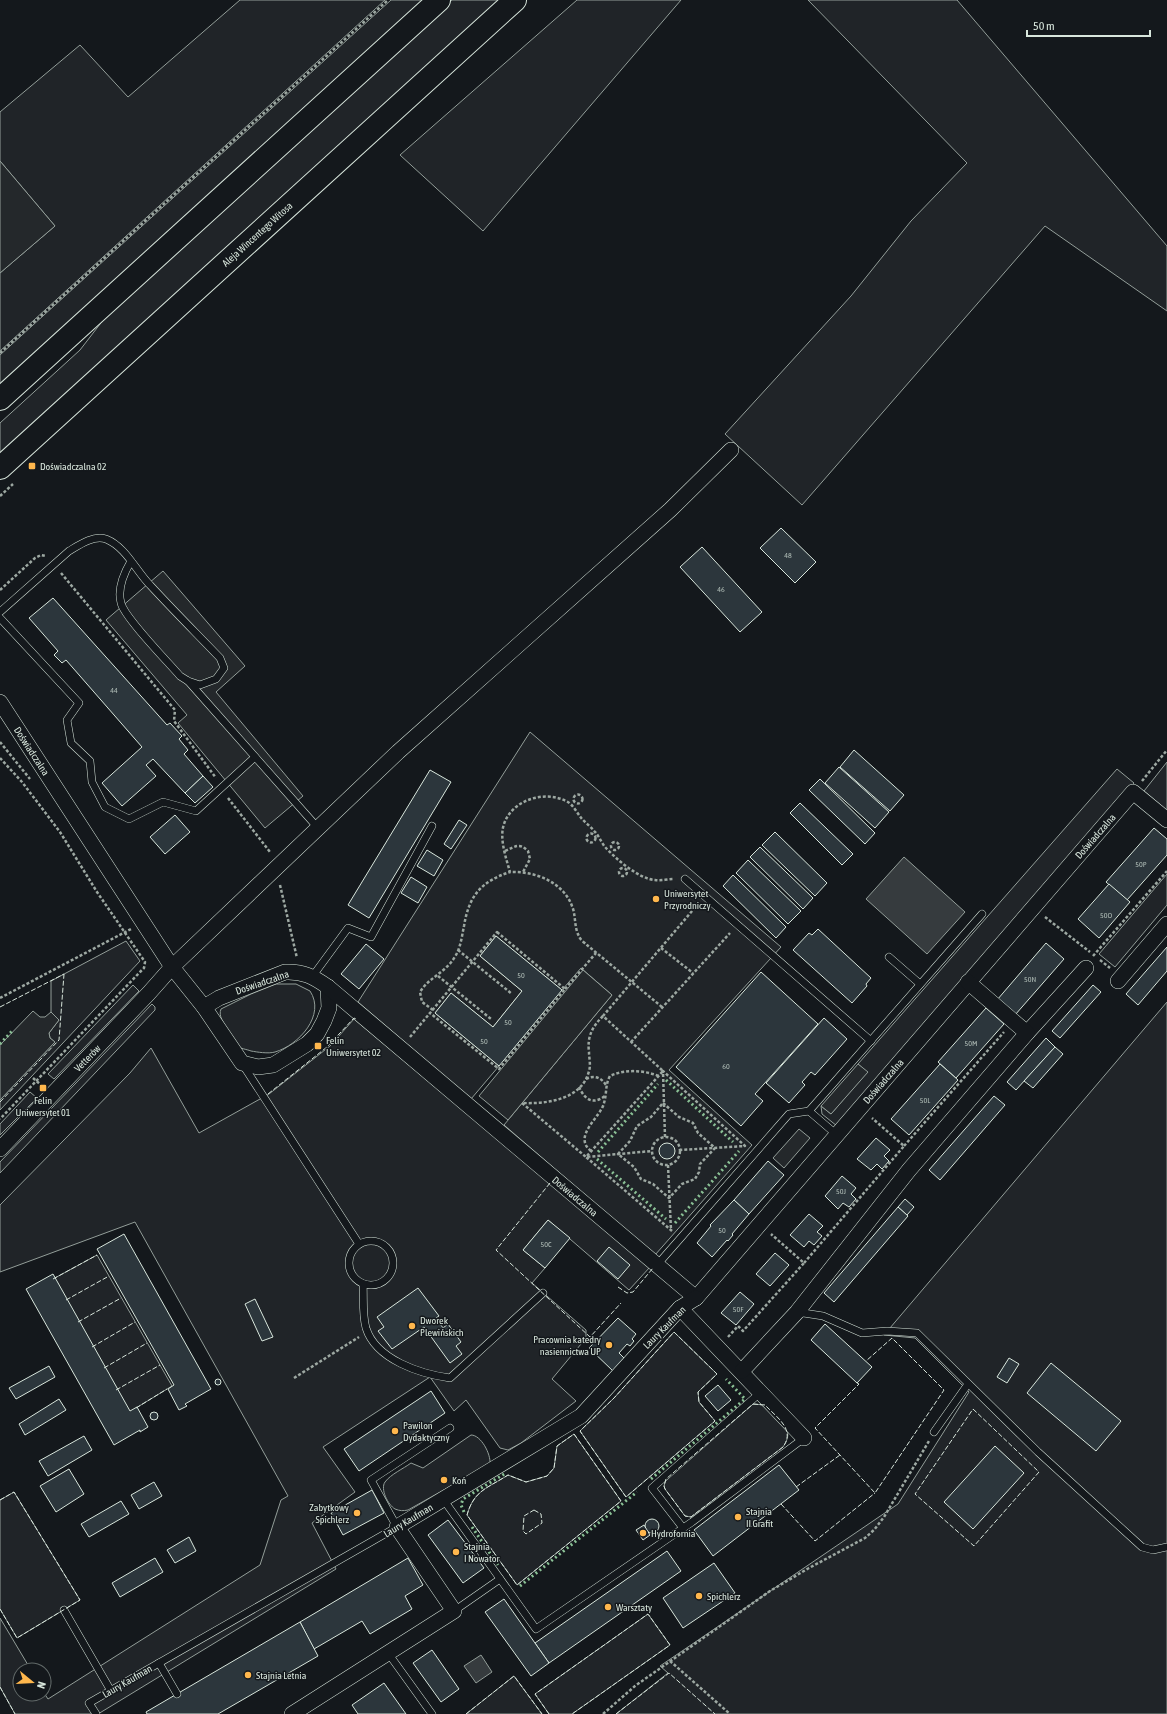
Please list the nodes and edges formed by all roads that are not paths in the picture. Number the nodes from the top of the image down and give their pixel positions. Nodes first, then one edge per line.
1 (439, 0) edge
2 (515, 0) edge
3 (0, 399) edge
4 (732, 450) dead end
5 (0, 468) edge
6 (131, 561) junction
7 (0, 612) edge
8 (0, 618) edge
9 (188, 681) junction
10 (0, 702) edge
11 (255, 757) junction
12 (1167, 820) edge
13 (432, 826) dead end
14 (318, 828) junction
15 (685, 879) road end
16 (982, 914) dead end
17 (1167, 924) edge
18 (889, 957) dead end
19 (172, 967) junction
20 (1086, 968) road end
21 (307, 974) junction
22 (1115, 975) road end
23 (968, 982) junction
24 (920, 984) junction
25 (328, 987) junction
26 (204, 1007) junction
27 (1027, 1033) junction
28 (871, 1041) junction
29 (242, 1063) junction
30 (808, 1111) junction
31 (836, 1135) junction
32 (0, 1149) edge
33 (359, 1244) junction
34 (657, 1265) junction
35 (363, 1284) junction
36 (543, 1293) dead end
37 (696, 1298) junction
38 (680, 1308) junction
39 (797, 1312) junction
40 (742, 1371) junction
41 (968, 1384) junction
42 (761, 1392) junction
43 (450, 1428) dead end
44 (934, 1432) road end
45 (804, 1438) joint
46 (443, 1499) junction
47 (397, 1527) junction
48 (683, 1528) junction
49 (1167, 1547) edge
50 (500, 1579) junction
51 (64, 1610) dead end
52 (454, 1611) junction
53 (388, 1653) junction
54 (159, 1663) junction
55 (111, 1691) junction
56 (178, 1694) dead end
57 (96, 1714) edge
58 (292, 1714) edge
59 (432, 1714) edge

1 - 3 main road
2 - 5 main road, Aleja Wincentego Witosa
4 - 14 street, Vetterów
6 - 7 lane
6 - 9 lane
6 - 9 lane
8 - 11 lane
9 - 11 lane
10 - 19 street, Doświadczalna
11 - 14 lane
12 - 23 street, Doświadczalna
13 - 21 lane
14 - 19 street, Vetterów
15 - 28 lane
16 - 24 lane
17 - 22 street
18 - 24 lane
19 - 26 street, Doświadczalna
19 - 32 street, Vetterów
20 - 27 street
21 - 25 street, Doświadczalna
21 - 26 street, Doświadczalna
23 - 27 street
23 - 31 street, Doświadczalna
24 - 28 lane
25 - 29 street
25 - 34 street, Doświadczalna
26 - 29 street
27 - 39 street
28 - 30 lane
29 - 33 lane
30 - 31 lane
30 - 34 lane
31 - 37 street, Doświadczalna
33 - 35 lane
33 - 35 lane
34 - 37 street, Doświadczalna
35 - 36 lane
37 - 38 street, Laury Kaufman
38 - 40 street
38 - 46 street, Laury Kaufman
39 - 40 street
39 - 41 lane
40 - 42 street
41 - 44 lane
41 - 49 lane
42 - 45 street
42 - 48 lane
43 - 47 lane
45 - 48 lane
46 - 47 street, Laury Kaufman
46 - 50 lane
47 - 52 street
47 - 54 lane, Laury Kaufman
48 - 50 lane
50 - 52 lane
51 - 55 lane
52 - 53 street
53 - 58 street
53 - 59 lane
54 - 55 lane, Laury Kaufman
54 - 56 lane
55 - 57 lane, Laury Kaufman

